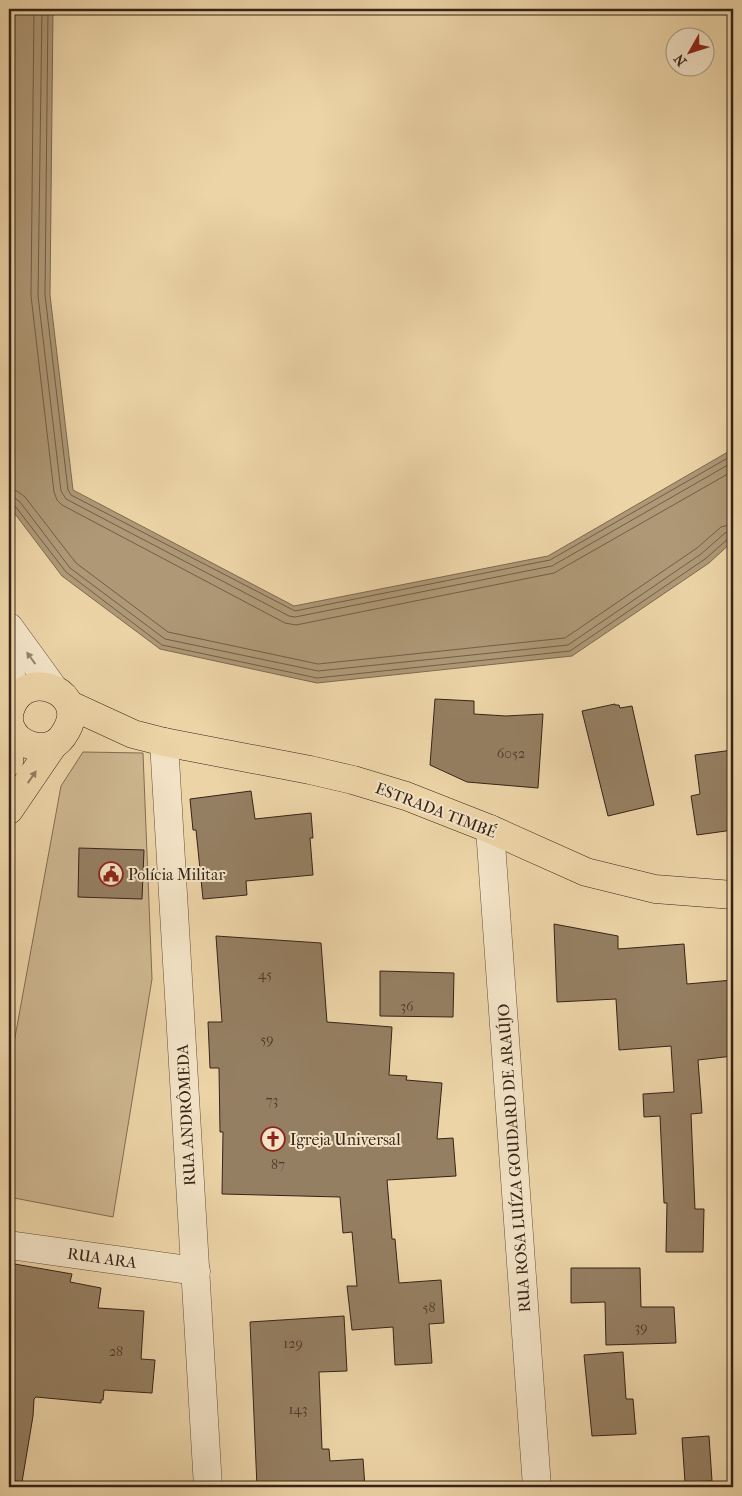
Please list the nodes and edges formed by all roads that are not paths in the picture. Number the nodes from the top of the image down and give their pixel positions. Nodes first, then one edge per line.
1 (9, 627) edge
2 (62, 697) junction
3 (11, 705) edge
4 (134, 734) junction
5 (60, 739) junction
6 (164, 742) junction
7 (9, 762) edge
8 (9, 810) edge
9 (490, 830) junction
10 (733, 896) edge
11 (9, 1245) edge
12 (196, 1271) junction
13 (208, 1487) edge
14 (537, 1487) edge

2 -> 1 street, ESTRADA TIMBÉ
2 - 3 main road
2 - 4 main road, ESTRADA TIMBÉ
2 - 5 main road
3 - 5 main road
3 - 7 main road
4 - 5 main road, ESTRADA TIMBÉ
4 - 6 main road, ESTRADA TIMBÉ
8 -> 5 main road
6 - 9 main road, ESTRADA TIMBÉ
6 - 12 street, RUA ANDRÔMEDA
9 - 10 main road, ESTRADA TIMBÉ
9 - 14 street, RUA ROSA LUÍZA GOUDARD DE ARAÚJO
11 - 12 street, RUA ARA
12 - 13 street, RUA ANDRÔMEDA

